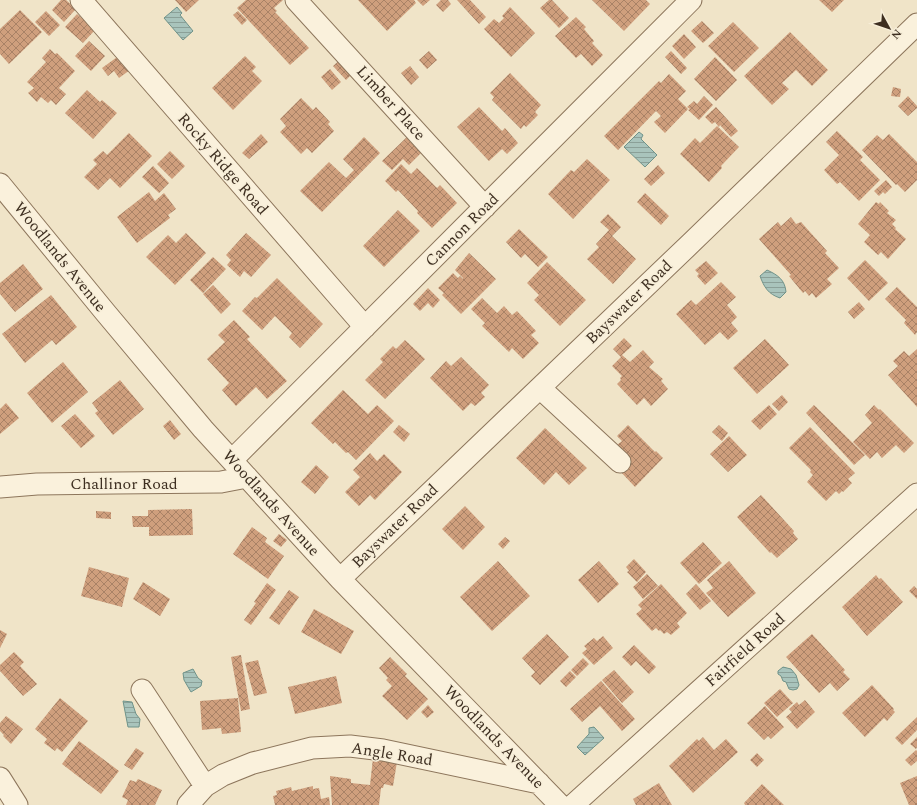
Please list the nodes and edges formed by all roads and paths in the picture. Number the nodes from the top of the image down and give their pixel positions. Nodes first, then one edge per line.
1 (81, 0) edge
2 (296, 0) edge
3 (692, 0) edge
4 (917, 24) edge
5 (0, 184) edge
6 (485, 207) junction
7 (365, 327) junction
8 (540, 388) junction
9 (232, 460) junction
10 (620, 462) dead end
11 (247, 477) junction
12 (0, 487) edge
13 (917, 494) edge
14 (340, 579) junction
15 (142, 690) dead end
16 (0, 778) edge
17 (539, 783) junction
18 (205, 786) junction
19 (17, 805) edge
20 (188, 805) edge
21 (560, 805) edge
22 (573, 805) edge

1 - 7 street, Rocky Ridge Road
2 - 6 street, Limber Place
3 - 6 street, Cannon Road
4 - 8 street, Bayswater Road
5 - 9 street, Woodlands Avenue
6 - 7 street, Cannon Road
7 - 9 street, Cannon Road
8 - 10 street
8 - 14 street, Bayswater Road
9 - 11 street, Woodlands Avenue
11 - 12 street, Challinor Road
11 - 14 street, Woodlands Avenue
13 - 22 street, Fairfield Road
14 - 17 street, Woodlands Avenue
15 - 18 street
16 - 19 street
17 - 18 street, Angle Road
17 - 21 street, Woodlands Avenue
18 - 20 street, Angle Road

